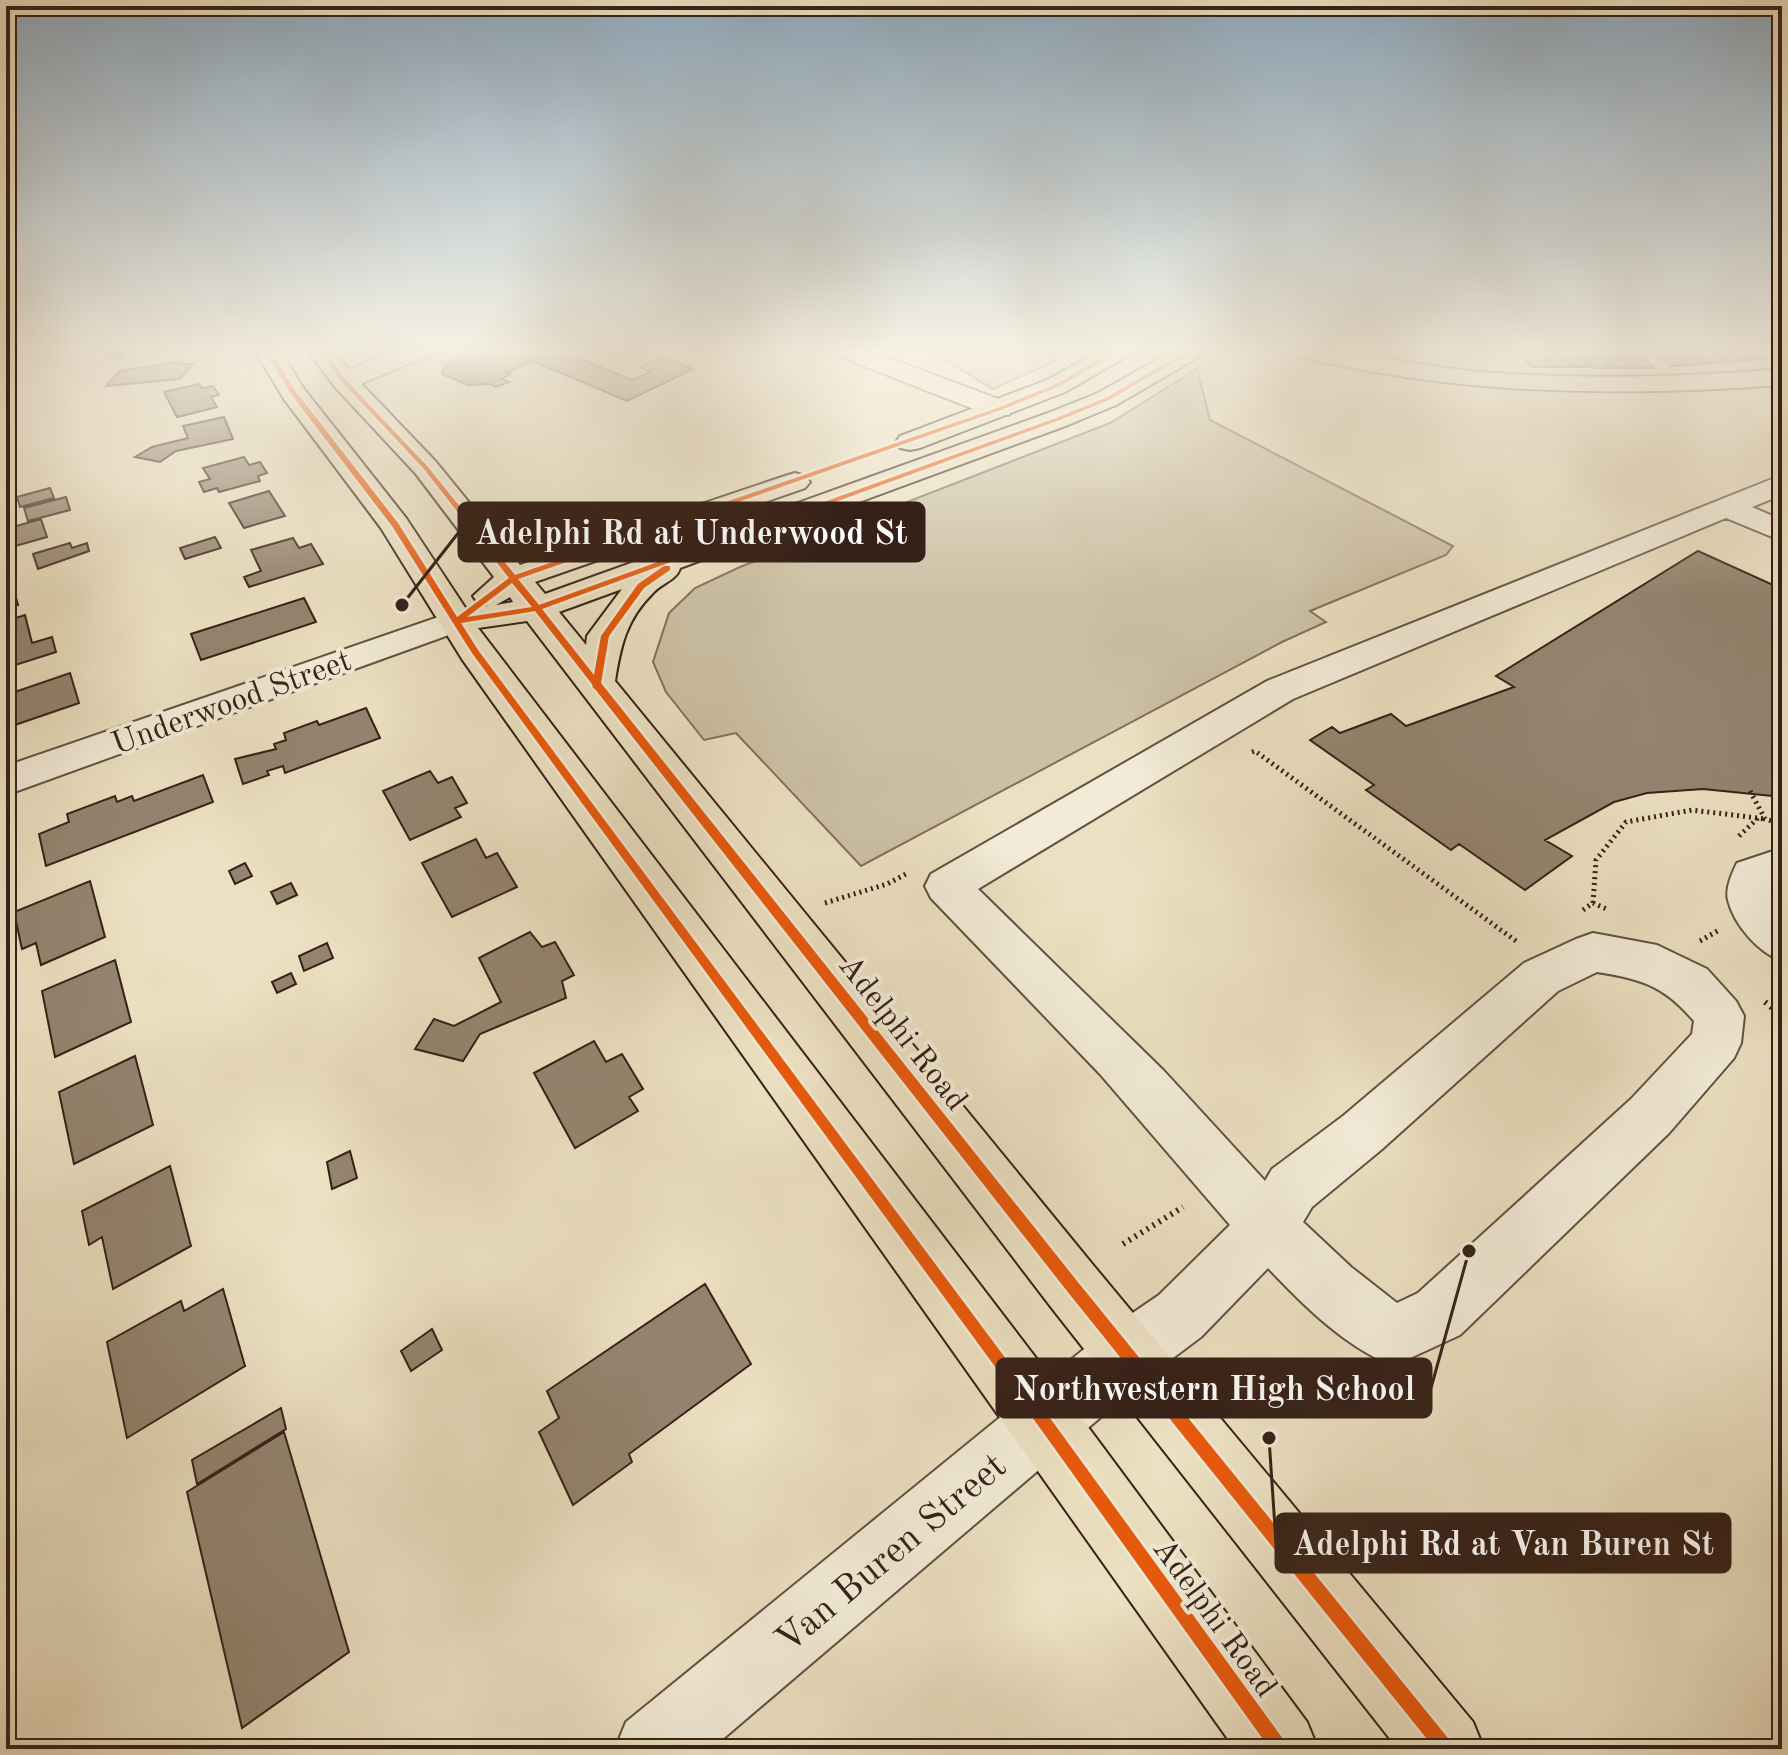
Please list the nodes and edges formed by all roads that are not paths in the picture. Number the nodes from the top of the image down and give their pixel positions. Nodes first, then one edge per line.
1 (322, 431) edge
2 (391, 431) edge
3 (936, 431) edge
4 (1025, 431) edge
5 (1782, 484) edge
6 (1727, 507) junction
7 (1782, 532) edge
8 (686, 553) junction
9 (514, 578) junction
10 (536, 609) junction
11 (456, 621) junction
12 (596, 686) junction
13 (6, 781) edge
14 (1782, 865) edge
15 (1782, 942) edge
16 (1267, 1228) junction
17 (1127, 1354) junction
18 (1045, 1423) junction
19 (653, 1749) edge
20 (1280, 1749) edge
21 (1446, 1749) edge

1 - 11 main road, Adelphi Road
2 - 9 main road, Adelphi Road
3 - 9 main road
4 - 8 main road
5 - 6 street
6 - 7 street
6 - 16 street
8 - 10 main road
8 - 12 main road
9 - 10 main road, Adelphi Road
9 - 11 main road
10 - 11 main road
10 - 12 main road, Adelphi Road
11 - 13 street, Underwood Street
11 - 18 main road, Adelphi Road
12 - 17 main road, Adelphi Road
14 - 15 street
16 - 16 street, Van Buren Street
16 - 17 street, Van Buren Street
17 - 18 street, Van Buren Street
17 - 21 main road, Adelphi Road
18 - 19 street, Van Buren Street
18 - 20 main road, Adelphi Road

